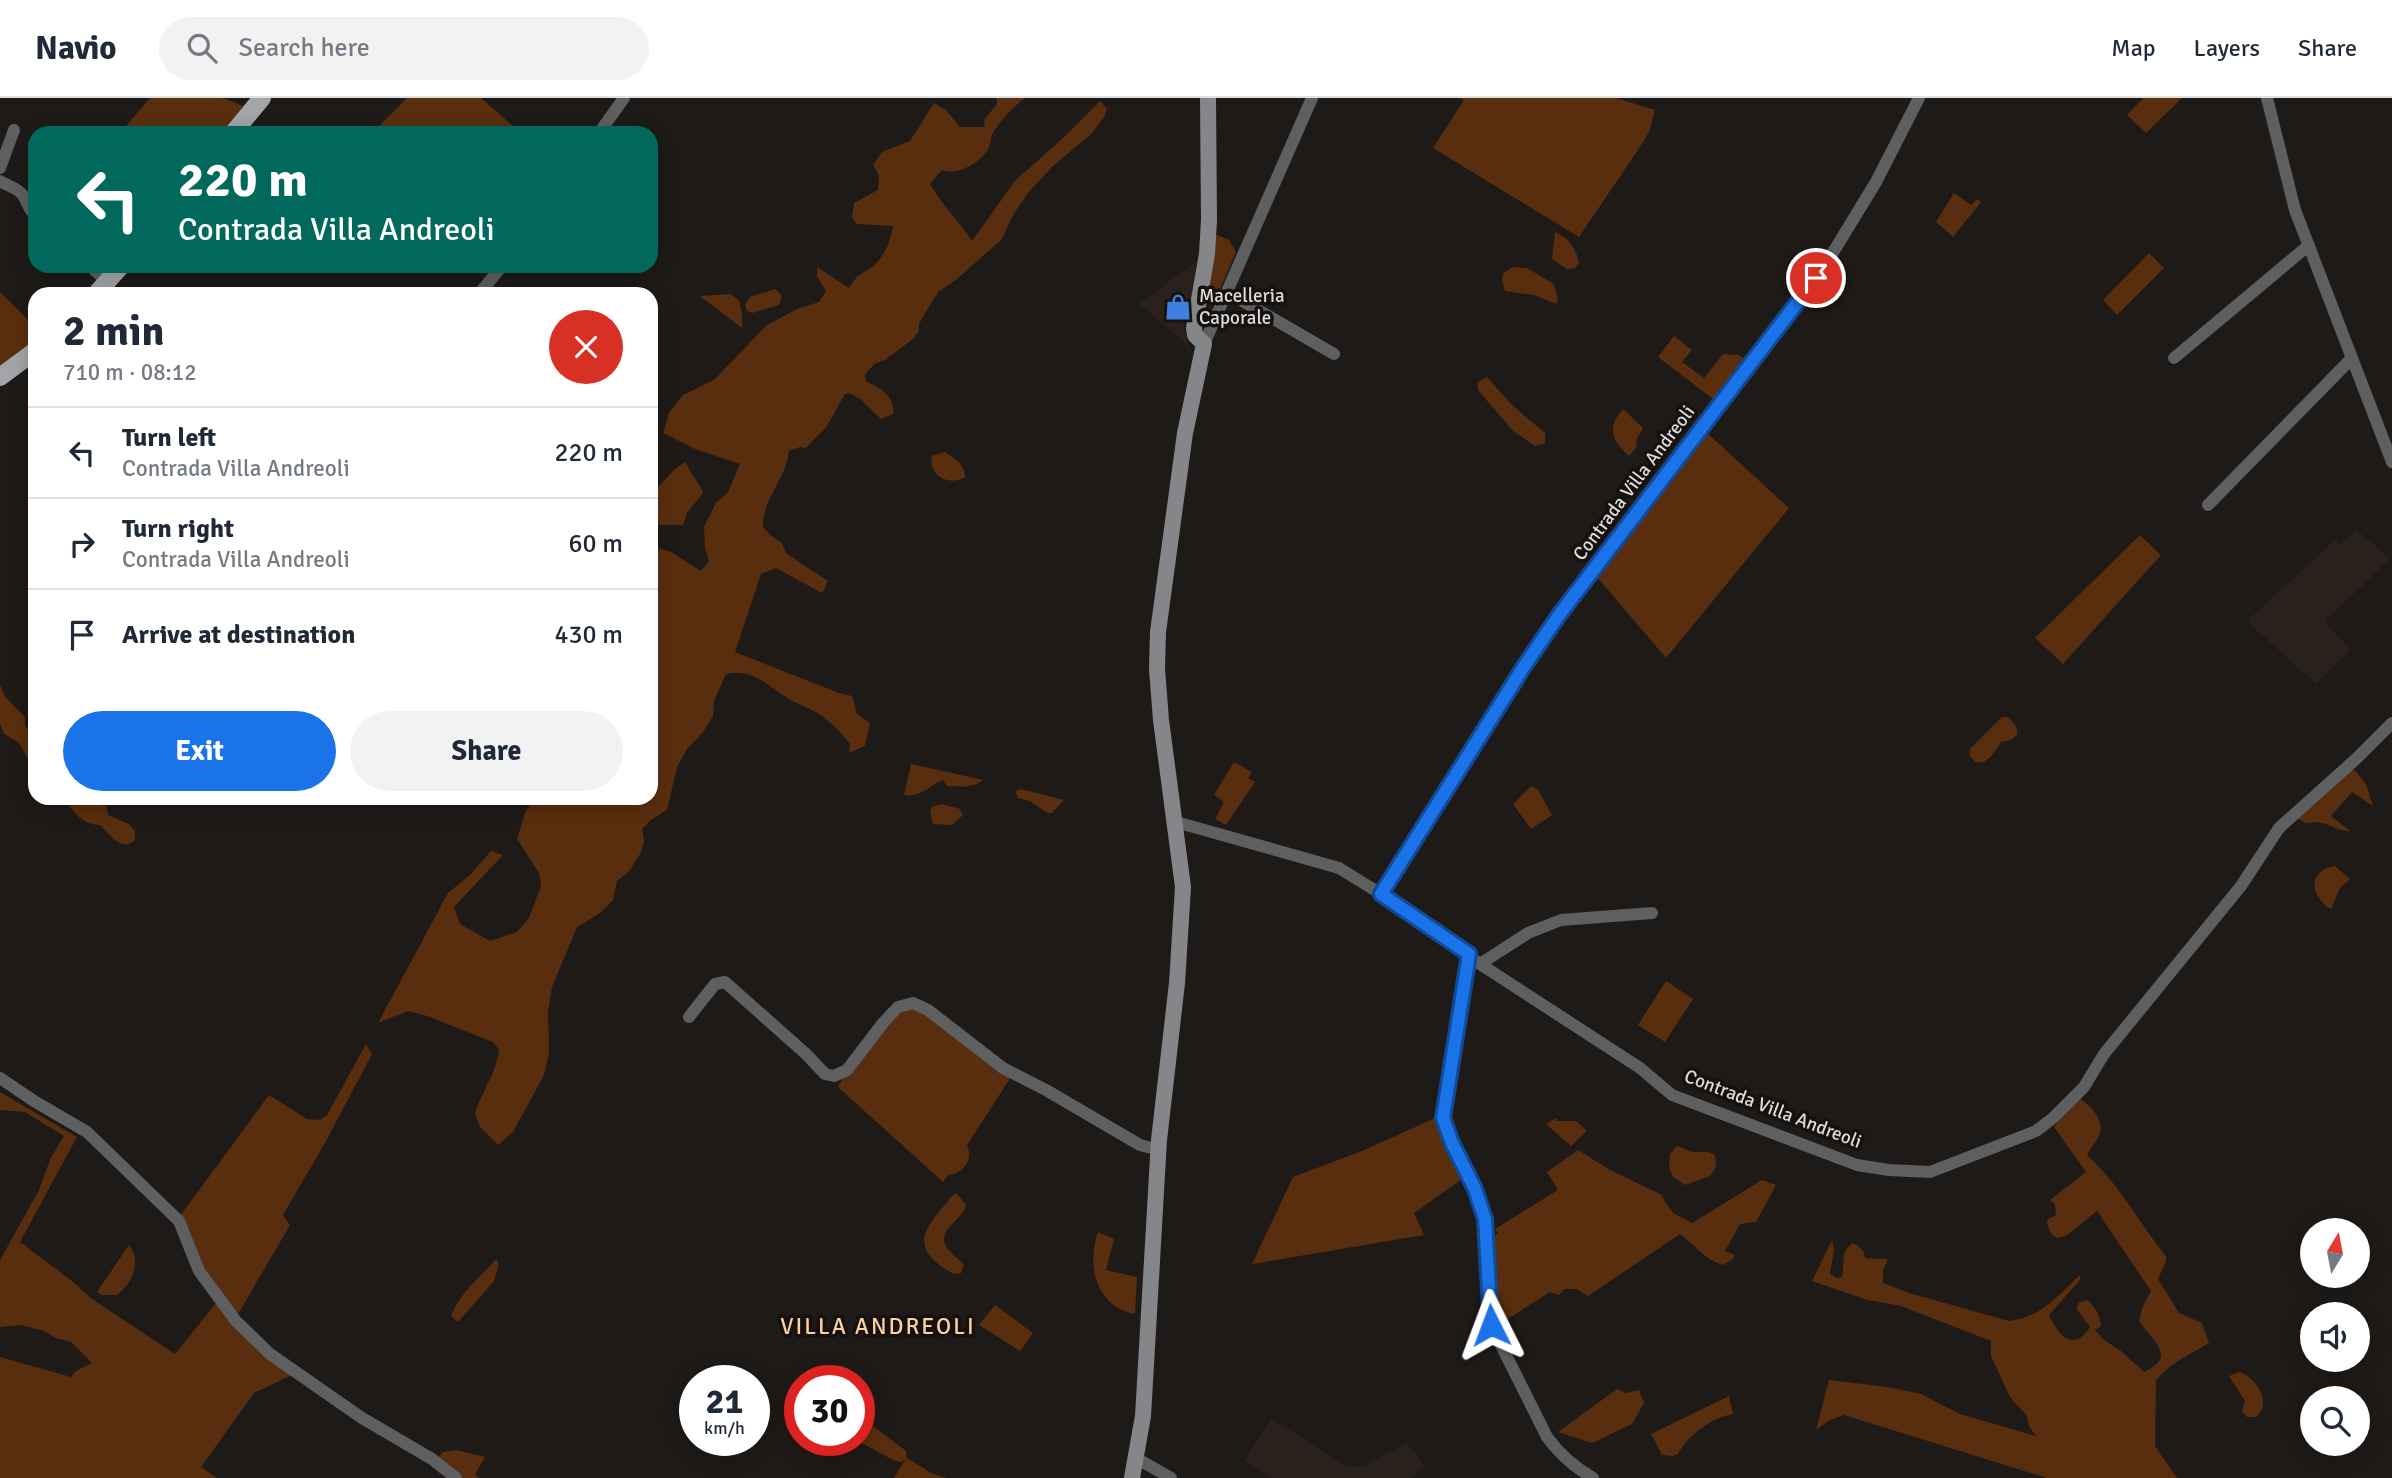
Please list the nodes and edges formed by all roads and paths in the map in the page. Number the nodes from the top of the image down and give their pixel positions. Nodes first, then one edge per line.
1 (262, 98) edge
2 (624, 98) edge
3 (1208, 98) edge
4 (1312, 98) edge
5 (1919, 98) edge
6 (2267, 98) edge
7 (239, 126) edge
8 (603, 126) edge
9 (14, 130) dead end
10 (0, 168) edge
11 (0, 181) edge
12 (28, 209) edge
13 (2309, 245) junction
14 (115, 273) edge
15 (496, 273) edge
16 (103, 287) edge
17 (485, 287) edge
18 (1227, 292) junction
19 (1204, 344) junction
20 (1334, 354) dead end
21 (28, 356) edge
22 (2174, 358) dead end
23 (2352, 358) junction
24 (0, 377) edge
25 (2392, 462) edge
26 (2208, 505) dead end
27 (2392, 723) edge
28 (1176, 822) junction
29 (1381, 894) junction
30 (1652, 913) dead end
31 (1469, 954) junction
32 (1480, 964) junction
33 (689, 1017) dead end
34 (0, 1078) edge
35 (1158, 1150) junction
36 (1136, 1458) junction
37 (456, 1478) edge
38 (1132, 1478) edge
39 (1171, 1478) edge
40 (1593, 1478) edge

1 - 7 main road
2 - 8 street
3 - 19 main road
4 - 18 street
5 - 29 street, Contrada Villa Andreoli
6 - 13 street
9 - 10 street
11 - 12 street
13 - 22 street
13 - 23 street
14 - 16 main road
15 - 17 street
18 - 19 street
18 - 20 street
19 - 28 main road
21 - 24 main road
23 - 25 street
23 - 26 street
27 - 32 street, Contrada Villa Andreoli
28 - 29 street, Contrada Villa Andreoli
28 - 35 main road
29 - 31 street, Contrada Villa Andreoli
30 - 32 street
31 - 32 street, Contrada Villa Andreoli
31 - 40 street
33 - 35 street
34 - 37 street
35 - 36 main road
36 - 38 main road
36 - 39 street

